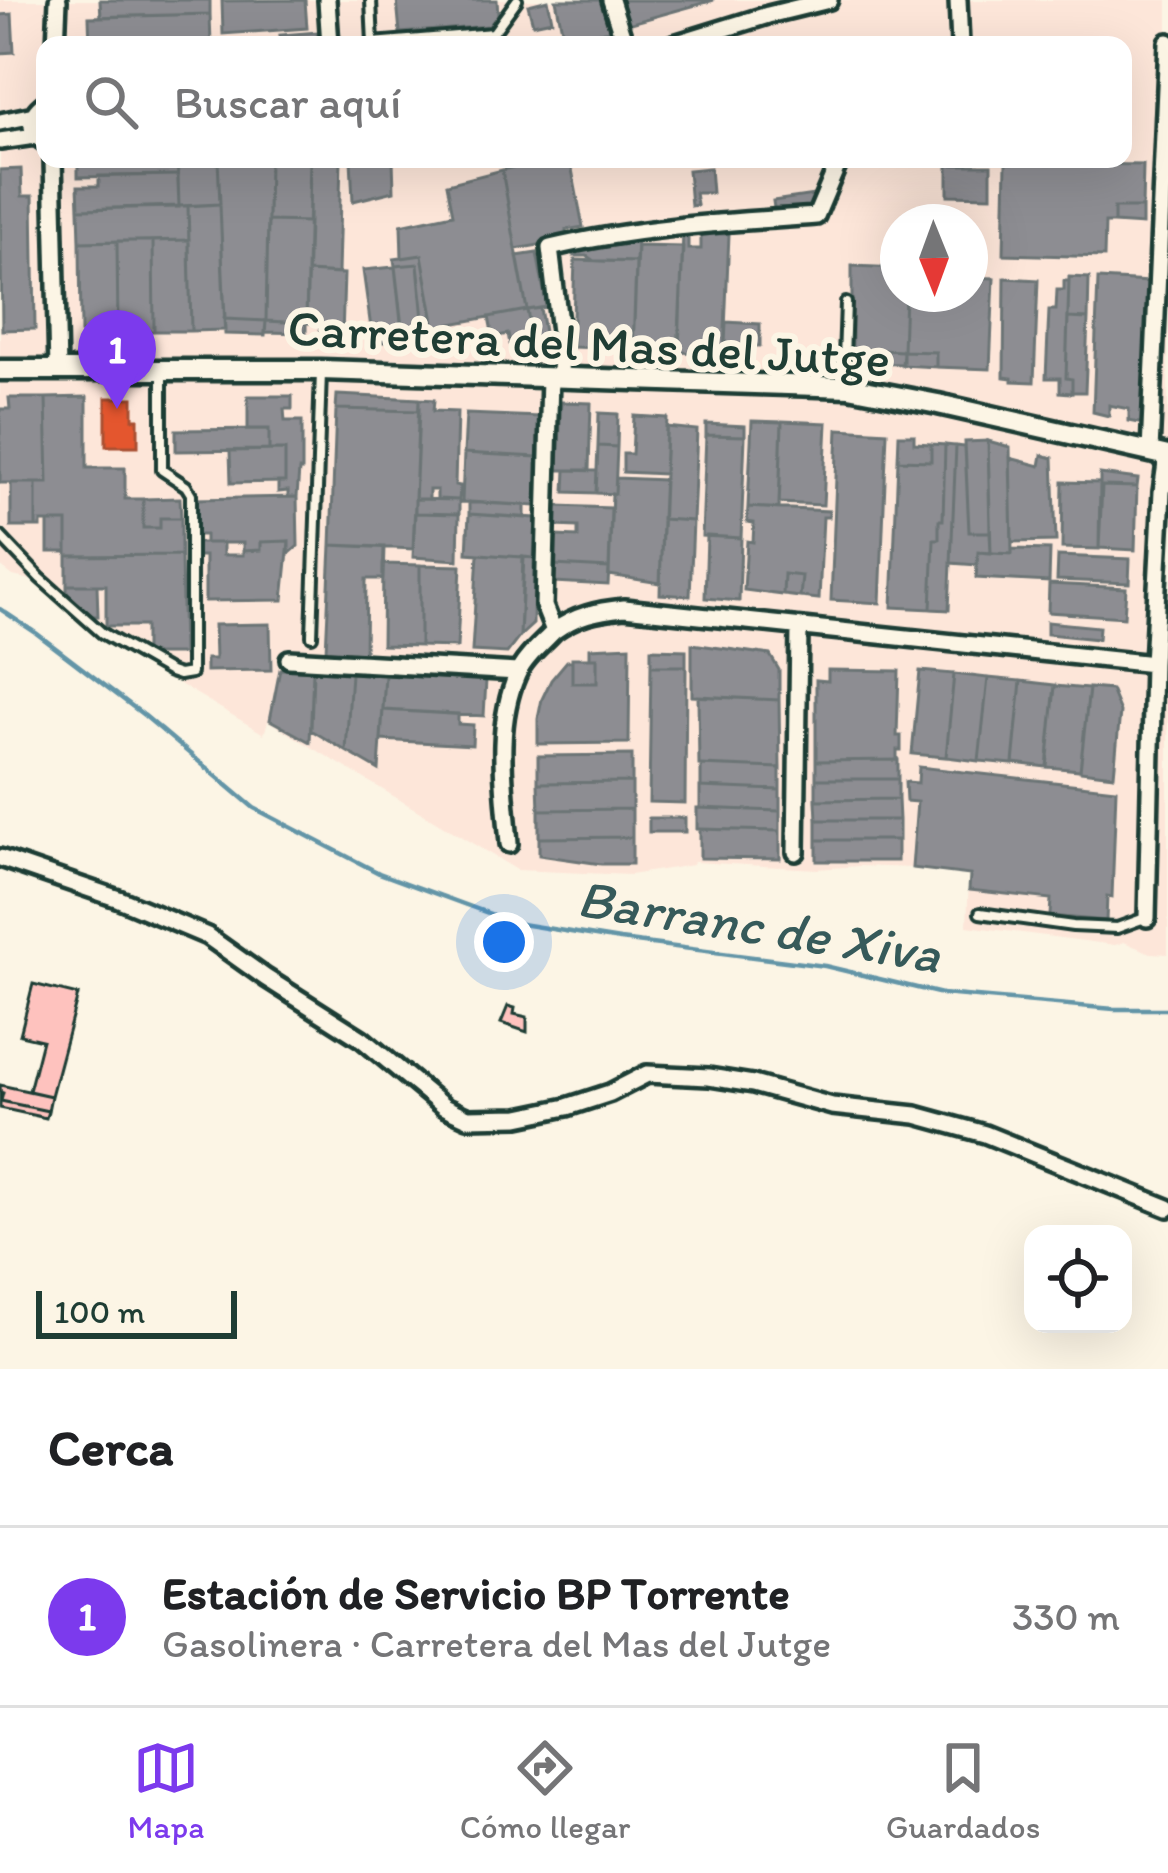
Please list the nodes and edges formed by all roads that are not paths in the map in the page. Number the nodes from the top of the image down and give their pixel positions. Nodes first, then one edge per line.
1 (58, 0) edge
2 (327, 0) edge
3 (371, 0) edge
4 (517, 0) edge
5 (611, 0) edge
6 (829, 0) edge
7 (958, 0) edge
8 (808, 3) edge
9 (56, 36) edge
10 (329, 36) edge
11 (373, 36) edge
12 (461, 36) edge
13 (622, 36) edge
14 (700, 36) edge
15 (960, 36) edge
16 (1168, 43) edge
17 (36, 110) edge
18 (0, 122) edge
19 (36, 139) edge
20 (0, 141) edge
21 (52, 168) edge
22 (836, 168) edge
23 (846, 303) dead end
24 (0, 370) edge
25 (58, 370) junction
26 (162, 370) junction
27 (321, 370) junction
28 (555, 377) junction
29 (843, 387) junction
30 (1161, 455) edge
31 (0, 536) edge
32 (799, 628) junction
33 (554, 631) junction
34 (311, 636) dead end
35 (289, 659) dead end
36 (1153, 664) junction
37 (518, 672) junction
38 (1160, 727) edge
39 (509, 844) dead end
40 (796, 852) dead end
41 (0, 858) edge
42 (980, 913) dead end
43 (1147, 918) joint
44 (1168, 1208) edge

1 - 9 street
2 - 10 street
3 - 11 lane
4 - 12 lane
5 - 13 street
6 - 8 street
7 - 15 street
8 - 14 street
16 - 30 street
17 - 18 street
19 - 20 street
21 - 25 street
22 - 28 street
23 - 29 lane
24 - 25 street, Carretera del Mas del Jutge
25 - 26 street, Carretera del Mas del Jutge
26 - 27 street, Carretera del Mas del Jutge
26 - 31 lane
27 - 28 street, Carretera del Mas del Jutge
27 - 34 lane
28 - 29 street, Carretera del Mas del Jutge
28 - 33 street
29 - 30 street, Carretera del Mas del Jutge
30 - 36 street
32 - 33 street
32 - 36 street
32 - 40 street
33 - 37 street
35 - 37 street
36 - 38 street
37 - 39 street
38 - 43 street
41 - 44 street
42 - 43 lane

